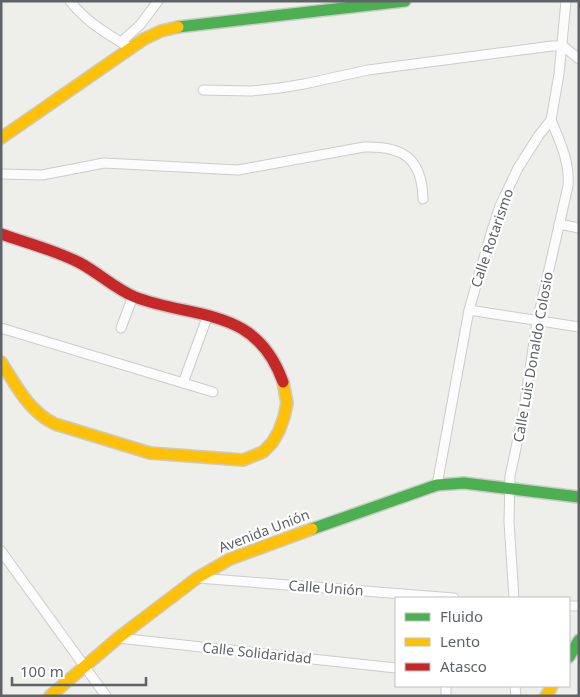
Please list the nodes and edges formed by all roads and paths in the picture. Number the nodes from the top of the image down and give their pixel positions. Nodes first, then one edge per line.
1 (70, 1) edge
2 (158, 1) edge
3 (406, 1) edge
4 (566, 1) edge
5 (125, 45) junction
6 (563, 46) junction
7 (579, 59) edge
8 (203, 90) dead end
9 (551, 120) junction
10 (1, 138) edge
11 (1, 174) edge
12 (422, 199) dead end
13 (559, 224) junction
14 (579, 228) edge
15 (1, 234) edge
16 (133, 296) junction
17 (469, 310) junction
18 (208, 315) junction
19 (537, 322) junction
20 (1, 328) edge
21 (121, 328) dead end
22 (579, 328) edge
23 (1, 362) edge
24 (183, 383) junction
25 (214, 392) dead end
26 (437, 485) junction
27 (509, 488) junction
28 (579, 497) edge
29 (1, 551) edge
30 (197, 578) junction
31 (441, 597) edge
32 (514, 597) edge
33 (118, 638) junction
34 (579, 640) edge
35 (570, 655) edge
36 (85, 667) junction
37 (395, 668) edge
38 (50, 696) edge
39 (106, 696) edge

1 - 5 street
2 - 5 street
3 - 5 street
4 - 6 street, Calle Rotarismo
5 - 10 street
6 - 7 street
6 - 8 street
6 - 9 street, Calle Rotarismo
9 - 13 street, Calle Luis Donaldo Colosio
9 - 17 street, Calle Rotarismo
11 - 12 street
13 - 14 street
13 - 19 street, Calle Luis Donaldo Colosio
15 - 16 street
16 - 18 street
16 - 21 street
17 - 19 street
17 - 26 street, Calle Rotarismo
18 - 23 street
18 - 24 street
19 - 22 street
19 - 27 street, Calle Luis Donaldo Colosio
20 - 24 street
24 - 25 street
26 - 27 street, Avenida Unión
26 - 30 street, Avenida Unión
27 - 28 street, Avenida Unión
27 - 32 street, Calle Luis Donaldo Colosio
29 - 36 street
30 - 31 street, Calle Unión
30 - 33 street, Avenida Unión
33 - 36 street, Avenida Unión
33 - 37 street, Calle Solidaridad
34 - 35 street
36 - 38 street, Avenida Unión
36 - 39 street

